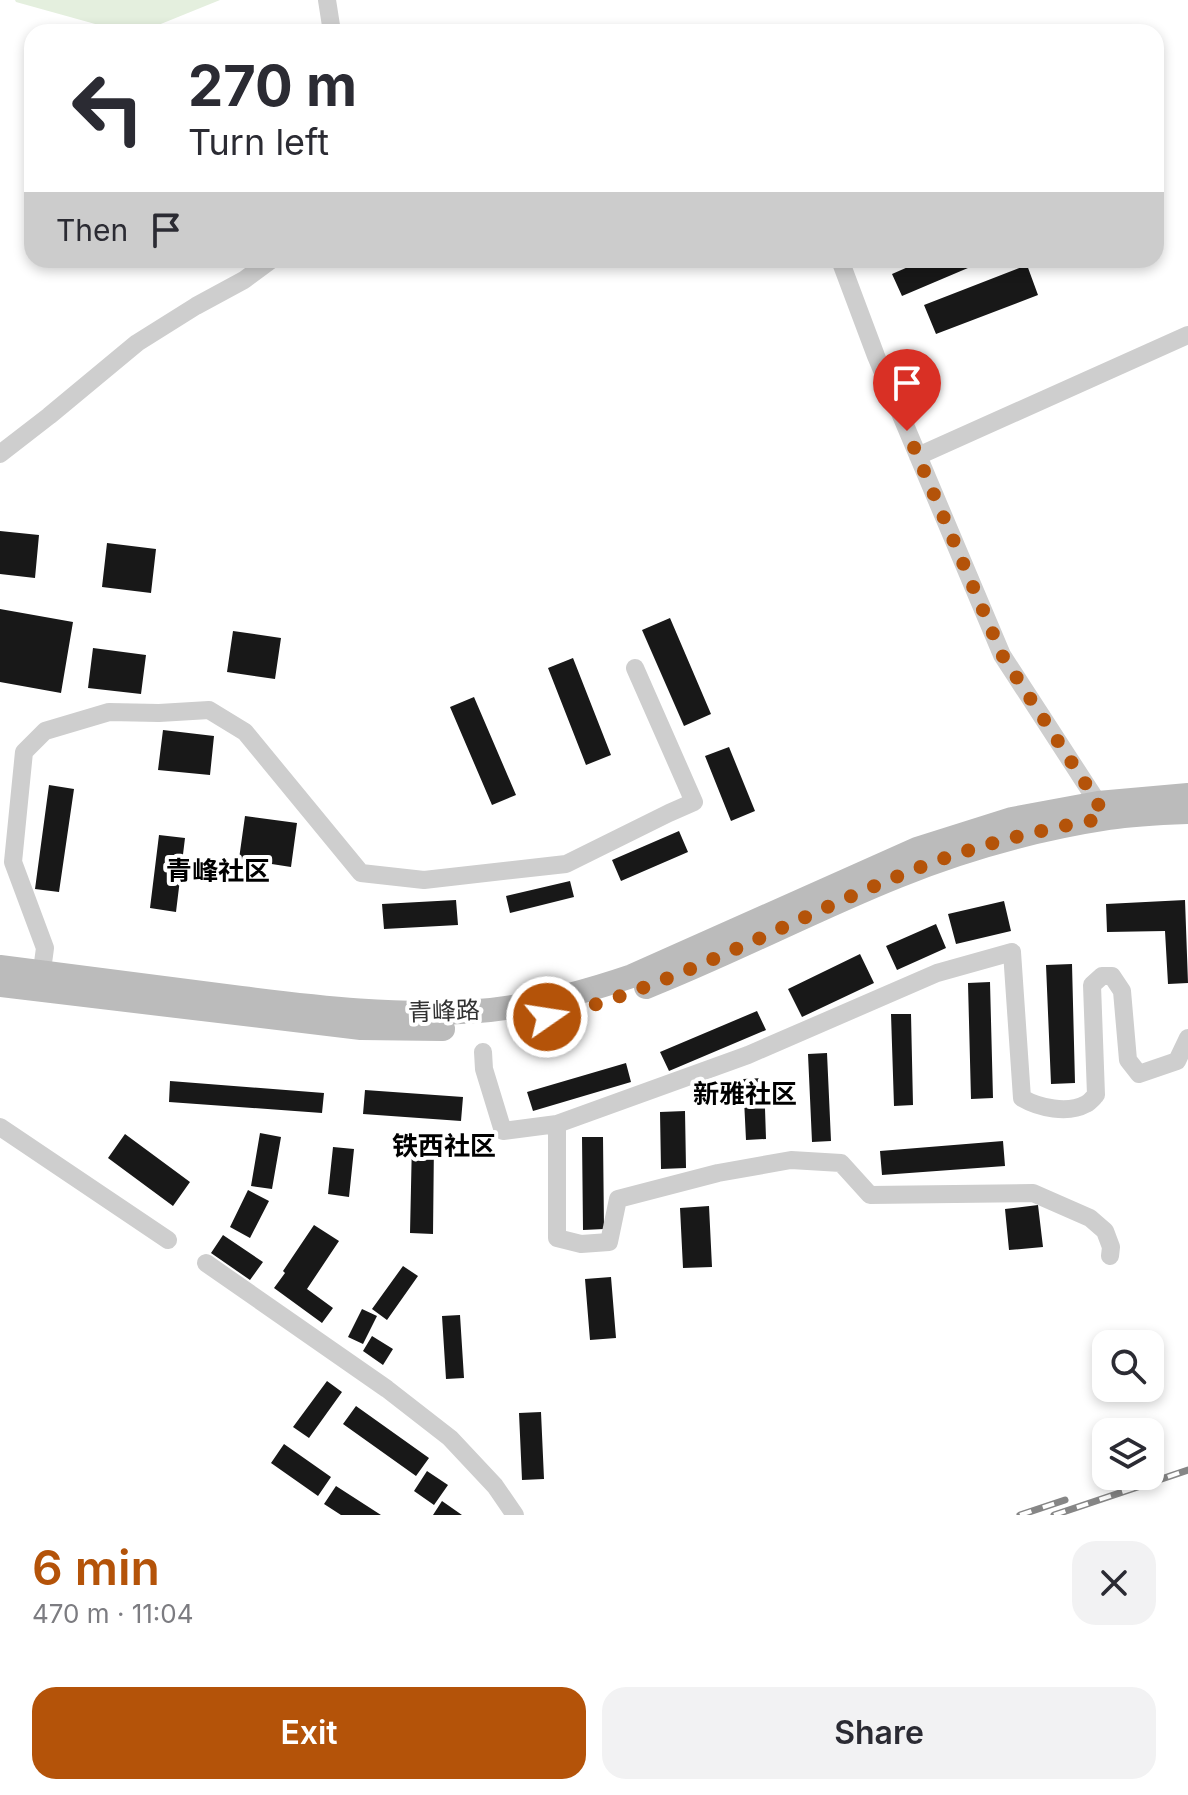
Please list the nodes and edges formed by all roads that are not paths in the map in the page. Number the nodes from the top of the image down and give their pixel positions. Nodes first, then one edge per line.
1 (327, 0) edge
2 (331, 24) edge
3 (260, 268) edge
4 (843, 268) edge
5 (1188, 335) edge
6 (0, 454) edge
7 (918, 456) junction
8 (635, 668) dead end
9 (1188, 795) edge
10 (1100, 811) junction
11 (1188, 812) edge
12 (0, 967) edge
13 (41, 981) junction
14 (0, 985) edge
15 (1188, 1038) edge
16 (483, 1052) dead end
17 (557, 1124) junction
18 (0, 1127) edge
19 (168, 1240) dead end
20 (1110, 1256) dead end
21 (206, 1263) dead end
22 (515, 1515) edge

1 - 2 street
3 - 6 street
4 - 7 street
5 - 7 street
7 - 10 street
8 - 13 street
9 - 10 main road, 青峰路
10 - 11 main road, 青峰路
10 - 13 main road, 青峰路
12 - 13 main road, 青峰路
13 - 14 main road, 青峰路
15 - 17 street
16 - 17 street
17 - 20 street
18 - 19 street
21 - 22 street

